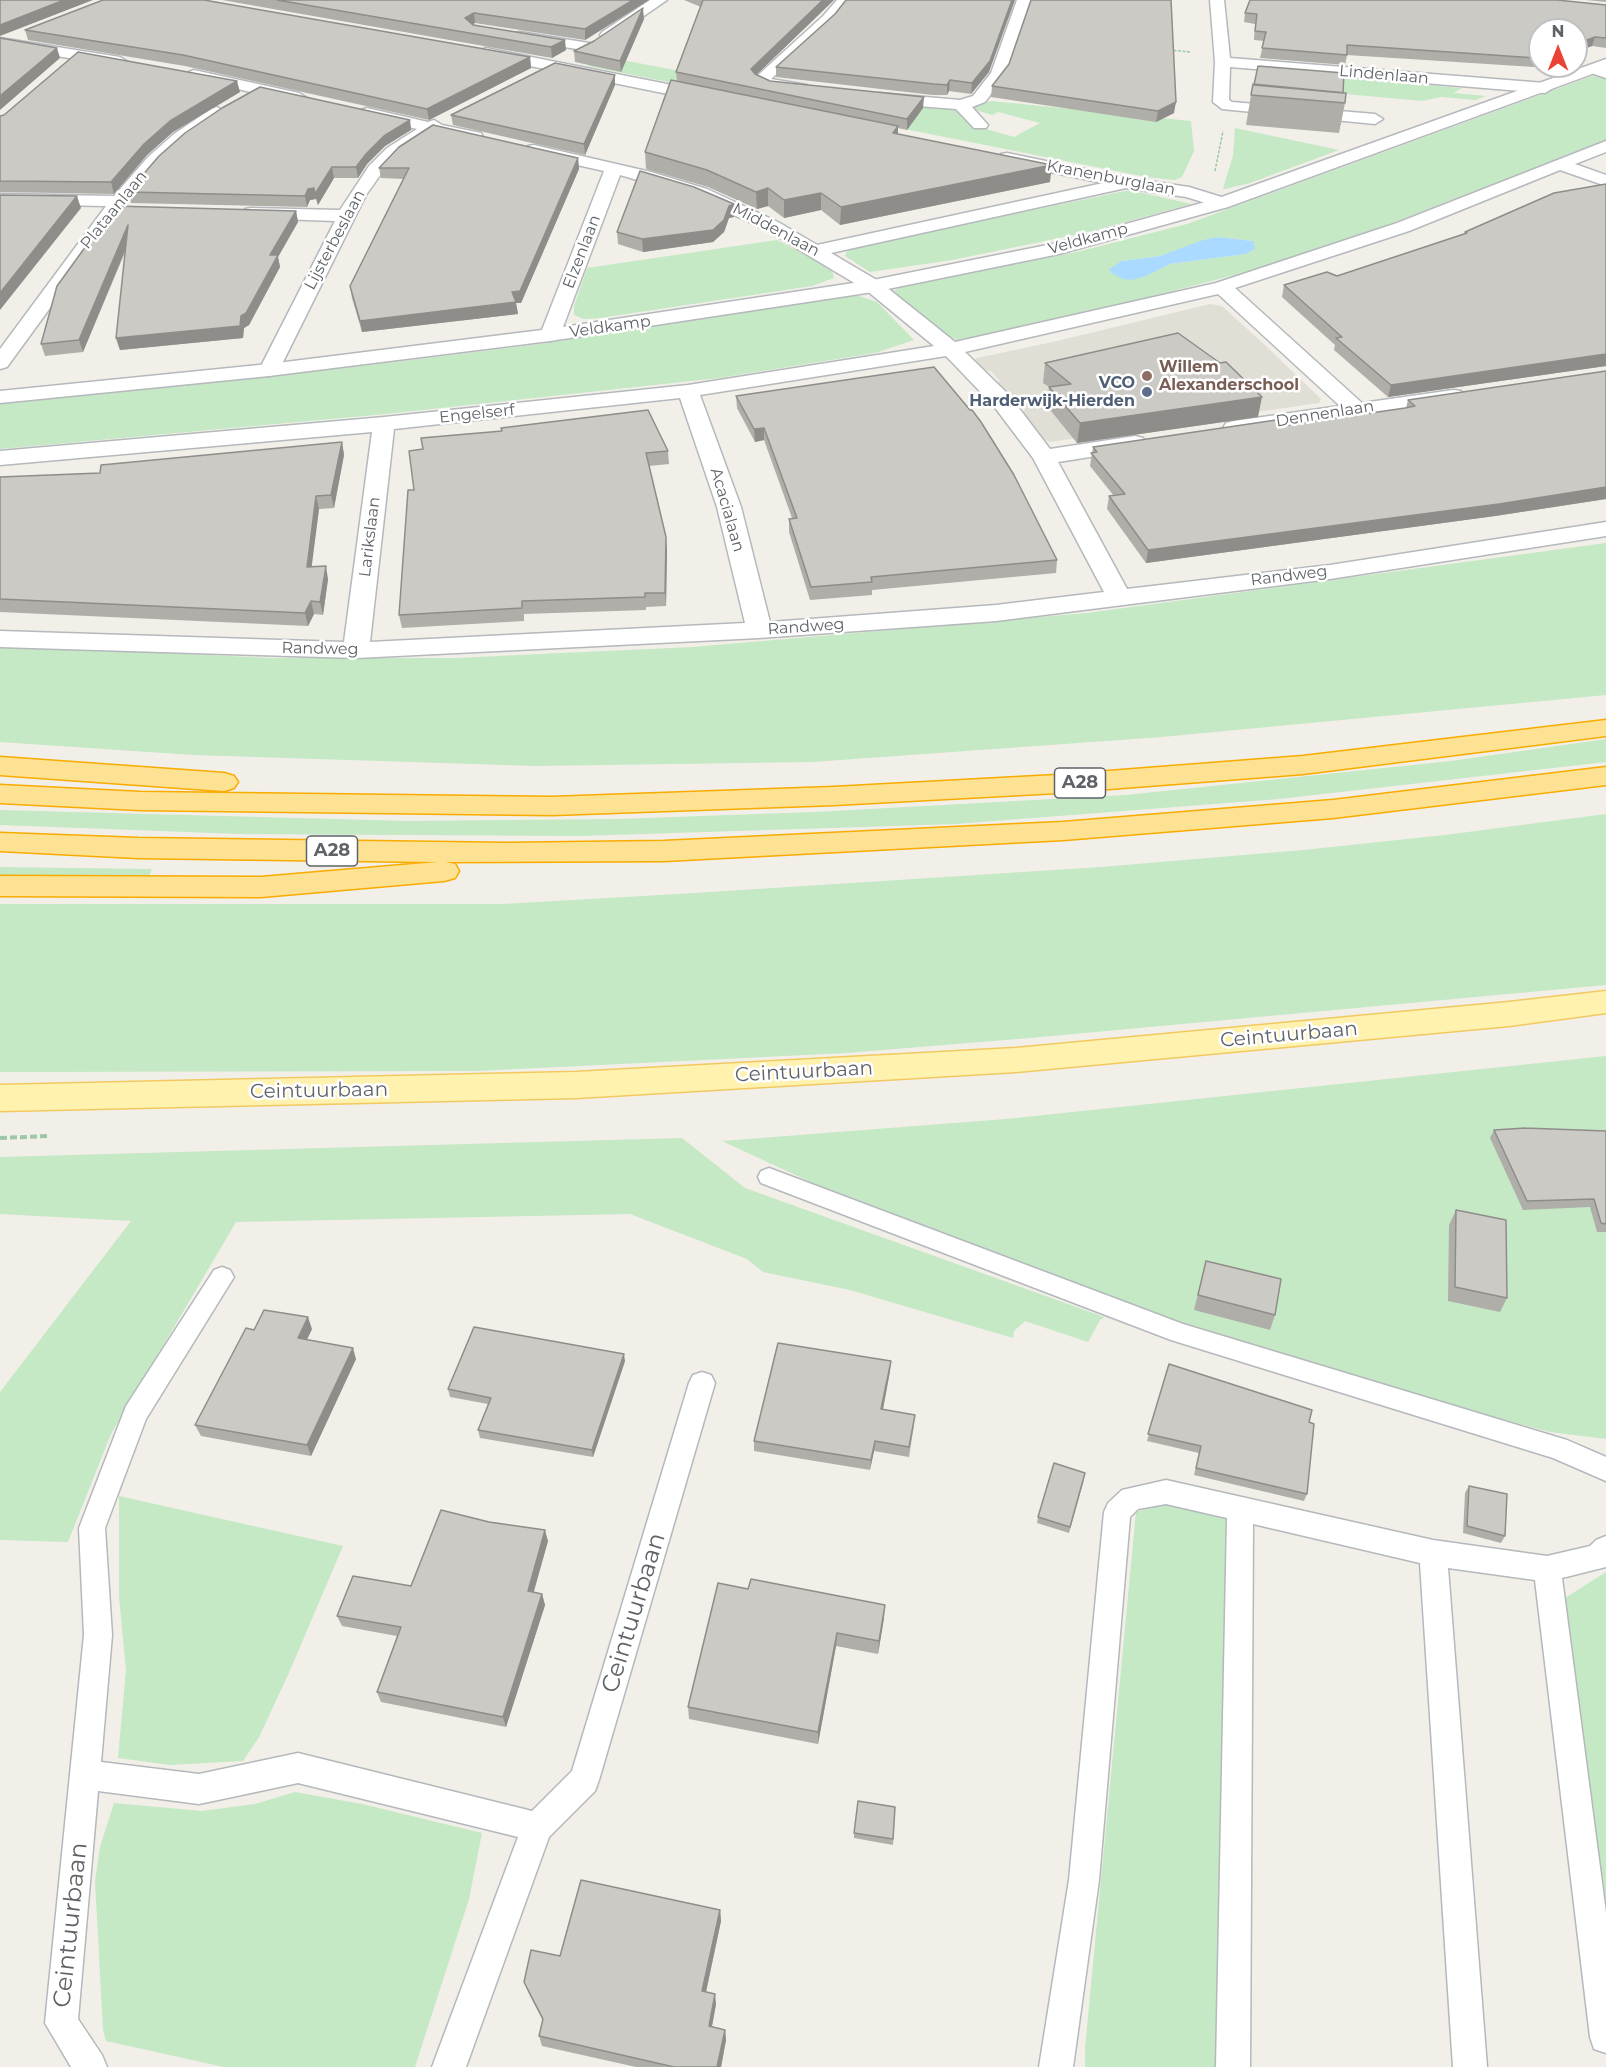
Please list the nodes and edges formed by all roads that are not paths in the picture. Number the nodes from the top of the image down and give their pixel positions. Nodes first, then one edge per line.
1 (660, 0) edge
2 (844, 0) edge
3 (1024, 0) edge
4 (1217, 0) edge
5 (24, 34) edge
6 (507, 34) edge
7 (1, 42) edge
8 (589, 47) junction
9 (475, 51) edge
10 (76, 55) junction
11 (1222, 58) junction
12 (141, 65) edge
13 (554, 65) junction
14 (60, 69) edge
15 (1602, 69) edge
16 (174, 71) edge
17 (522, 81) edge
18 (1545, 88) junction
19 (259, 90) junction
20 (814, 90) edge
21 (869, 96) edge
22 (316, 102) edge
23 (731, 102) edge
24 (961, 105) junction
25 (351, 109) edge
26 (460, 112) edge
27 (1375, 119) dead end
28 (980, 125) dead end
29 (431, 127) junction
30 (488, 140) edge
31 (511, 145) edge
32 (1606, 146) edge
33 (988, 154) edge
34 (1561, 165) junction
35 (614, 169) junction
36 (1606, 181) edge
37 (1128, 183) junction
38 (0, 199) edge
39 (1222, 203) junction
40 (115, 206) junction
41 (135, 210) edge
42 (228, 213) edge
43 (345, 216) junction
44 (815, 251) junction
45 (873, 286) junction
46 (1222, 287) junction
47 (550, 335) junction
48 (951, 349) junction
49 (0, 363) edge
50 (269, 370) junction
51 (688, 391) junction
52 (1470, 393) edge
53 (0, 397) edge
54 (1356, 409) junction
55 (384, 424) junction
56 (1217, 431) edge
57 (1160, 440) edge
58 (0, 458) edge
59 (1044, 458) junction
60 (1606, 529) edge
61 (1118, 596) junction
62 (759, 630) junction
63 (0, 639) edge
64 (356, 650) junction
65 (1606, 728) edge
66 (0, 765) edge
67 (1606, 776) edge
68 (0, 794) edge
69 (552, 806) junction
70 (0, 842) edge
71 (664, 851) junction
72 (0, 886) edge
73 (1606, 1002) edge
74 (0, 1098) edge
75 (769, 1177) dead end
76 (222, 1277) dead end
77 (702, 1383) dead end
78 (1606, 1469) edge
79 (1240, 1510) junction
80 (1606, 1549) edge
81 (1433, 1553) junction
82 (1547, 1569) junction
83 (86, 1775) junction
84 (537, 1827) junction
85 (1606, 2037) edge
86 (90, 2067) edge
87 (449, 2067) edge
88 (1056, 2067) edge
89 (1233, 2067) edge
90 (1470, 2067) edge

1 - 8 street
2 - 20 street
3 - 24 street
4 - 11 street
5 - 7 street
6 - 8 street
7 - 10 street
8 - 13 street
9 - 13 street
10 - 12 street
10 - 14 street
11 - 18 street, Lindenlaan
11 - 27 street
13 - 17 street
13 - 23 street
15 - 18 street, Veldkamp
16 - 19 street
18 - 39 street, Veldkamp
19 - 22 street
19 - 40 street, Plataanlaan
21 - 24 street
24 - 28 street
25 - 29 street
26 - 29 street, Lijsterbeslaan
29 - 30 street
29 - 43 street, Lijsterbeslaan
31 - 35 street, Middenlaan
32 - 34 street
33 - 37 street, Kranenburglaan
34 - 36 street
34 - 46 street
35 - 44 street, Middenlaan
35 - 47 street, Elzenlaan
37 - 39 street, Kranenburglaan
37 - 44 street
38 - 40 street
39 - 45 street, Veldkamp
40 - 41 street
40 - 49 street, Plataanlaan
42 - 43 street
43 - 50 street, Lijsterbeslaan
44 - 45 street, Middenlaan
45 - 47 street, Veldkamp
45 - 48 street, Middenlaan
46 - 48 street
46 - 54 street
47 - 50 street
48 - 51 street, Engelserf
48 - 59 street, Middenlaan
50 - 53 street
51 - 55 street, Engelserf
51 - 62 street, Acacialaan
52 - 54 street, Dennenlaan
54 - 56 street, Dennenlaan
55 - 58 street, Engelserf
55 - 64 street, Larikslaan
57 - 59 street
59 - 61 street, Middenlaan
60 - 61 street, Randweg
61 - 62 street, Randweg
62 - 64 street, Randweg
63 - 64 street, Randweg
65 - 69 highway, A28
66 - 69 highway, A28
67 - 71 highway, A28
68 - 69 highway, A28
70 - 71 highway, A28
71 - 72 highway, A28
73 - 74 main road, Ceintuurbaan
75 - 78 lane
76 - 83 lane, Ceintuurbaan
77 - 84 lane, Ceintuurbaan
79 - 81 lane
79 - 88 lane
79 - 89 lane
80 - 82 lane
81 - 82 lane
81 - 90 lane
82 - 85 lane
83 - 84 lane
83 - 86 lane, Ceintuurbaan
84 - 87 lane, Ceintuurbaan

